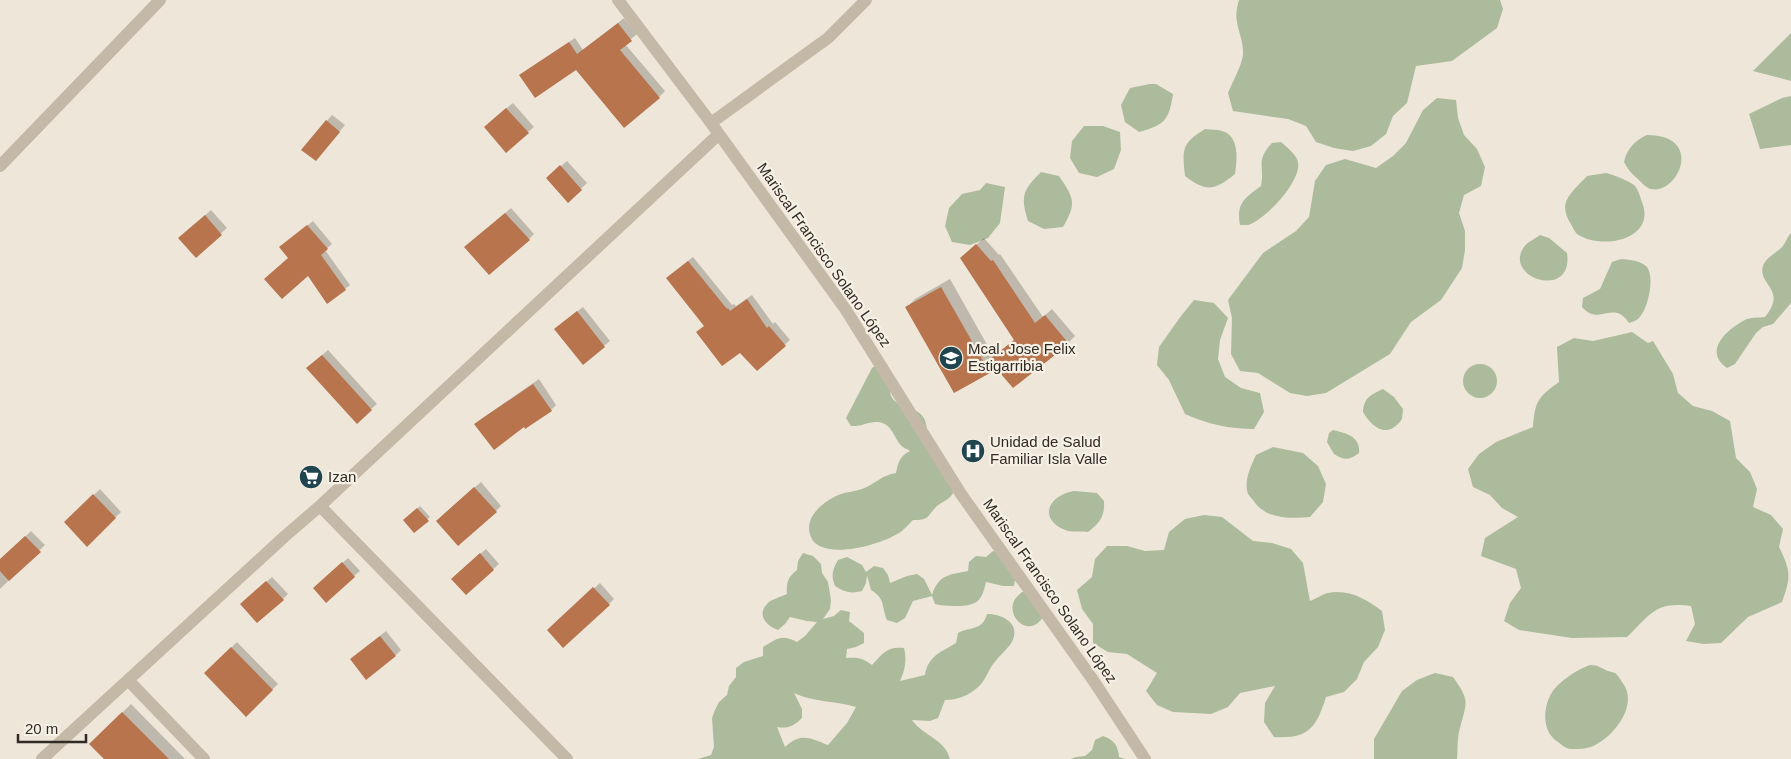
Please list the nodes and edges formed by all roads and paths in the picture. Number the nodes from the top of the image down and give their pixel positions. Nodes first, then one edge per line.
1 (160, 0) edge
2 (618, 0) edge
3 (866, 0) edge
4 (711, 123) junction
5 (719, 134) junction
6 (0, 166) edge
7 (320, 506) junction
8 (128, 680) junction
9 (42, 759) edge
10 (204, 759) edge
11 (568, 759) edge
12 (1145, 759) edge

1 - 6 street
2 - 4 street, Mariscal Francisco Solano López
3 - 4 street
4 - 5 street, Mariscal Francisco Solano López
5 - 7 street
5 - 12 street, Mariscal Francisco Solano López
7 - 8 street
7 - 11 street
8 - 9 street
8 - 10 street

